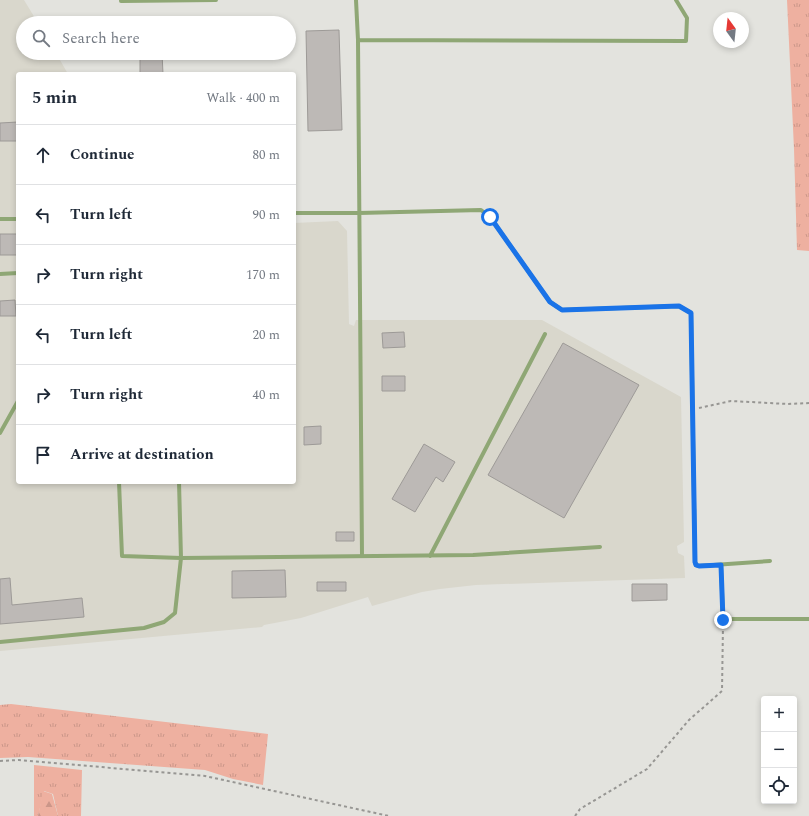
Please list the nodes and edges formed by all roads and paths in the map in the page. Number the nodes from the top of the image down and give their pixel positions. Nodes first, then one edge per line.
1 (216, 0) edge
2 (356, 0) edge
3 (676, 0) edge
4 (121, 1) edge
5 (358, 40) junction
6 (359, 213) junction
7 (296, 214) edge
8 (0, 219) edge
9 (16, 219) edge
10 (16, 273) edge
11 (0, 274) edge
12 (545, 334) dead end
13 (809, 403) edge
14 (16, 405) edge
15 (693, 409) junction
16 (0, 433) edge
17 (119, 484) edge
18 (179, 484) edge
19 (600, 547) dead end
20 (362, 556) junction
21 (430, 556) junction
22 (181, 558) junction
23 (770, 562) dead end
24 (721, 565) junction
25 (809, 619) edge
26 (723, 620) junction
27 (0, 642) edge
28 (0, 760) edge
29 (389, 816) edge
30 (575, 816) edge

1 - 4 lane
2 - 5 lane
3 - 5 lane
5 - 6 lane
6 - 7 lane
6 - 15 lane
6 - 20 lane
8 - 9 lane
10 - 11 lane
12 - 21 lane
13 - 15 path
14 - 16 lane
15 - 24 lane
17 - 22 lane
18 - 22 lane
19 - 21 lane
20 - 21 lane
20 - 22 lane
22 - 27 lane
23 - 24 lane
24 - 26 lane
25 - 26 lane
26 - 30 path
28 - 29 path

